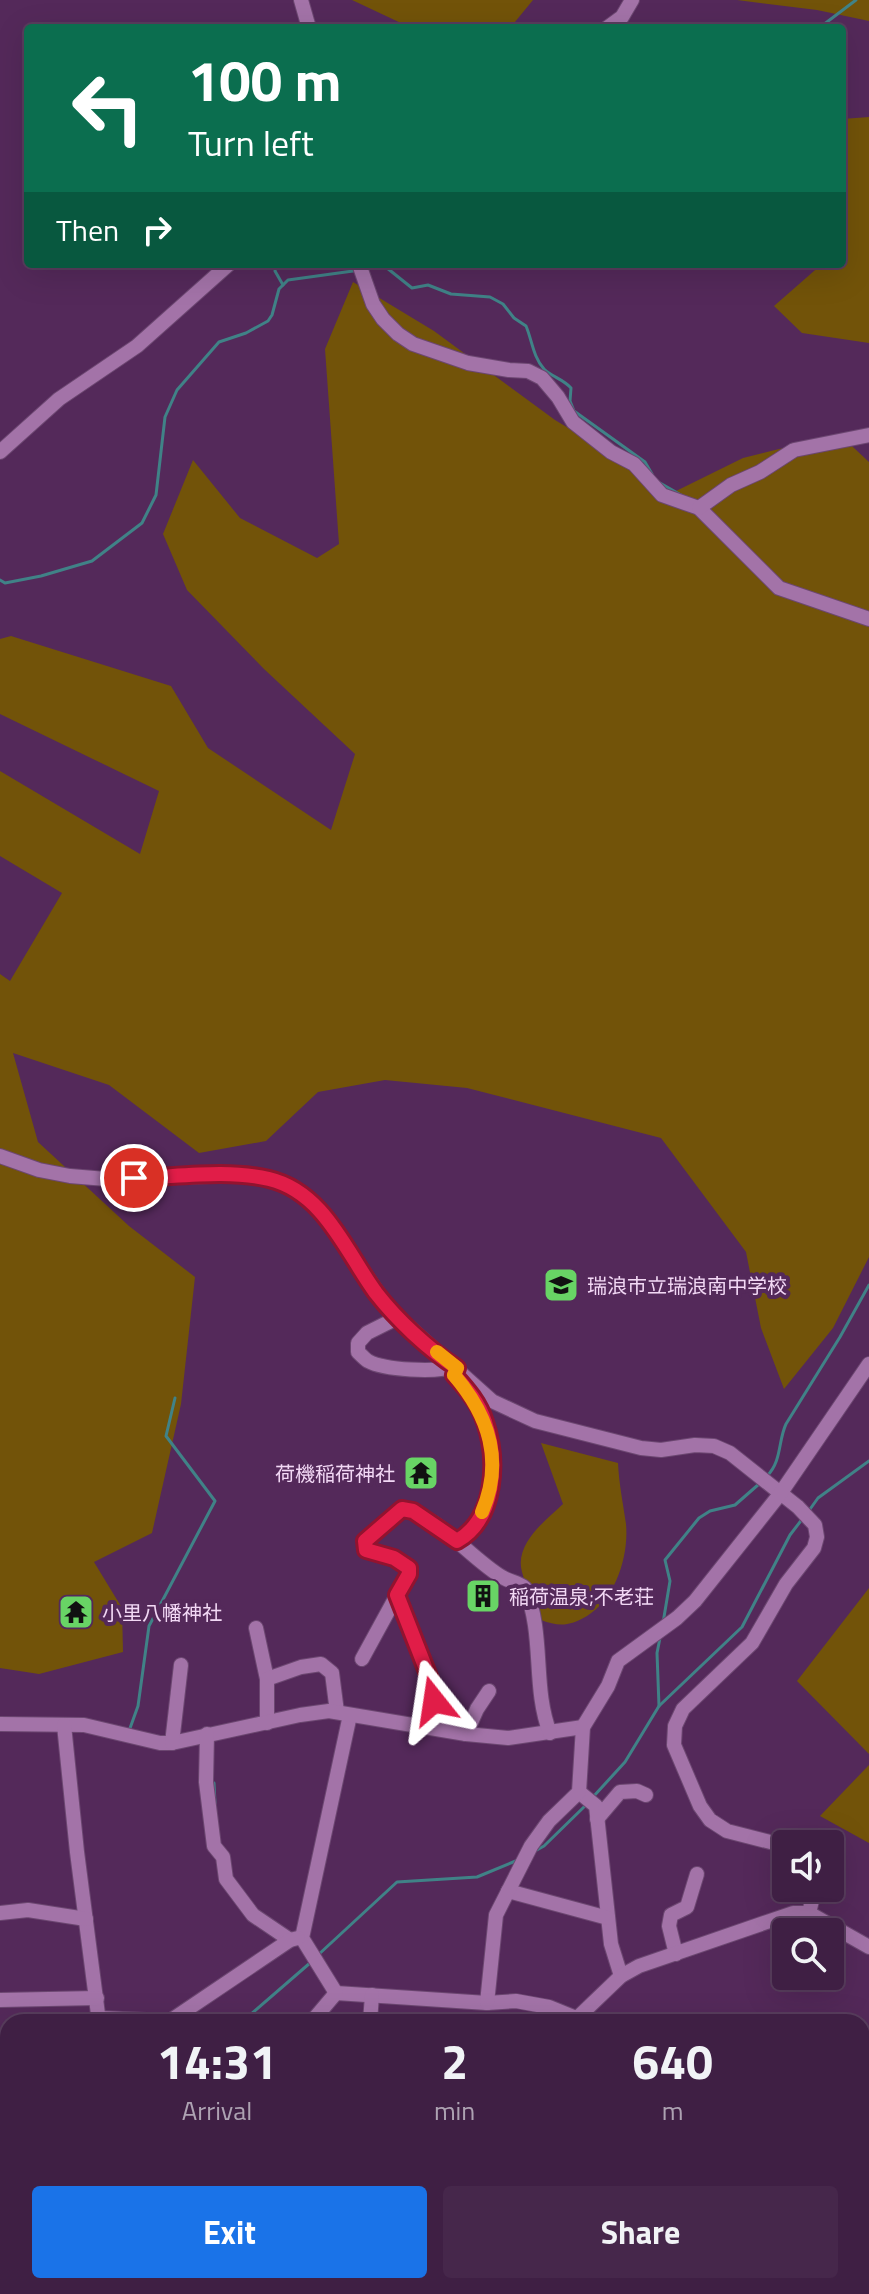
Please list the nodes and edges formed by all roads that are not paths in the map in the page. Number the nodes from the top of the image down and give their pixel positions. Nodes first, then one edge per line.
1 (301, 0) edge
2 (632, 0) edge
3 (308, 24) edge
4 (612, 24) edge
5 (225, 268) edge
6 (360, 268) edge
7 (869, 435) edge
8 (0, 452) edge
9 (699, 508) junction
10 (869, 619) edge
11 (0, 1156) edge
12 (399, 1317) junction
13 (869, 1364) edge
14 (456, 1367) junction
15 (780, 1494) junction
16 (457, 1541) junction
17 (397, 1595) junction
18 (256, 1628) dead end
19 (362, 1659) dead end
20 (181, 1665) dead end
21 (267, 1679) junction
22 (489, 1691) dead end
23 (343, 1714) junction
24 (267, 1723) junction
25 (0, 1724) edge
26 (64, 1725) junction
27 (417, 1725) junction
28 (583, 1727) junction
29 (550, 1733) junction
30 (207, 1734) junction
31 (466, 1734) junction
32 (172, 1743) junction
33 (579, 1792) junction
34 (646, 1795) dead end
35 (597, 1813) junction
36 (772, 1842) edge
37 (697, 1874) dead end
38 (508, 1891) junction
39 (812, 1902) edge
40 (0, 1913) edge
41 (809, 1913) junction
42 (608, 1918) junction
43 (86, 1919) junction
44 (296, 1939) junction
45 (869, 1947) edge
46 (676, 1954) junction
47 (621, 1976) junction
48 (336, 1993) junction
49 (372, 1995) junction
50 (97, 1998) junction
51 (0, 2000) edge
52 (487, 2003) junction
53 (98, 2014) edge
54 (182, 2014) edge
55 (318, 2014) edge
56 (371, 2014) edge
57 (562, 2014) edge
58 (580, 2014) edge

1 - 3 street
2 - 4 street
5 - 8 street
6 - 9 street
7 - 9 street
9 - 10 street
11 - 12 street
12 - 14 street
12 - 14 street
13 - 15 street
14 - 15 street
14 - 16 street
15 - 28 street
15 - 36 street
16 - 17 street
16 - 29 street
17 - 19 street
17 - 27 street
18 - 21 street
20 - 32 street
21 - 23 street
21 - 24 street
22 - 31 street
23 - 24 street
23 - 27 street
23 - 44 street
24 - 30 street
25 - 26 street
26 - 32 street
26 - 43 street
27 - 31 street
28 - 29 street
28 - 33 street
29 - 31 street
30 - 32 street
30 - 44 street
33 - 35 street
33 - 38 street
34 - 35 street
35 - 42 street
37 - 46 street
38 - 42 street
38 - 52 street
39 - 41 street
40 - 43 street
41 - 45 street
41 - 46 street
42 - 47 street
43 - 50 street
44 - 48 street
44 - 54 street
46 - 47 street
47 - 58 street
48 - 49 street
48 - 55 street
49 - 52 street
49 - 56 street
50 - 51 street
50 - 53 street
52 - 57 street

